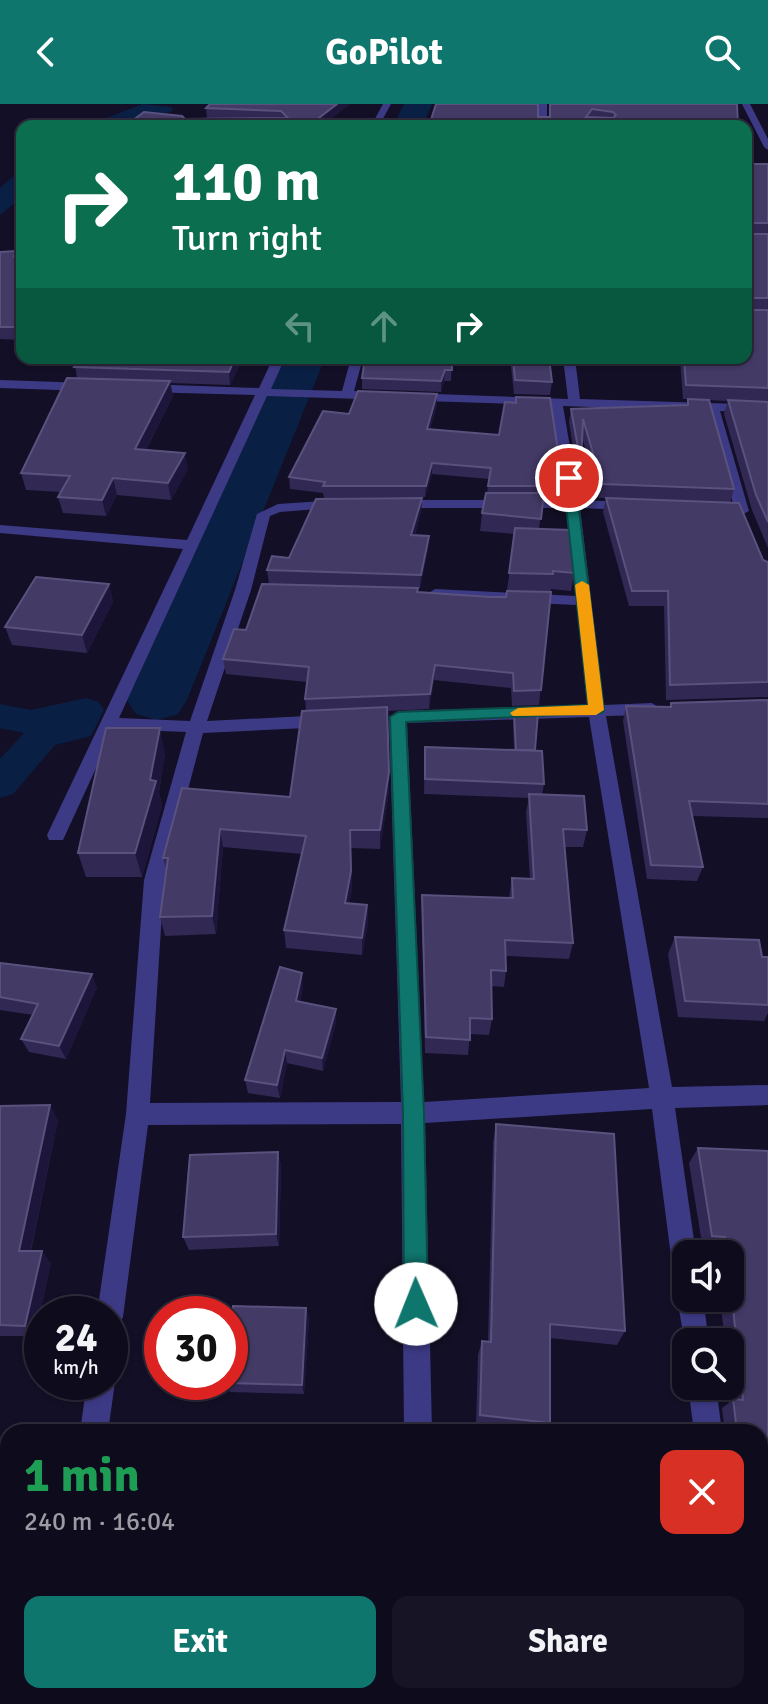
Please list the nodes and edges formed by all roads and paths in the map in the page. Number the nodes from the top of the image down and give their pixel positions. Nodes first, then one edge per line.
1 (746, 104) edge
2 (752, 131) edge
3 (760, 132) junction
4 (768, 147) edge
5 (276, 364) edge
6 (355, 364) edge
7 (570, 364) edge
8 (1, 385) edge
9 (97, 387) edge
10 (128, 388) edge
11 (263, 391) junction
12 (347, 394) junction
13 (556, 400) junction
14 (574, 401) junction
15 (713, 407) junction
16 (768, 409) edge
17 (573, 504) junction
18 (650, 507) edge
19 (738, 515) edge
20 (0, 529) edge
21 (192, 545) junction
22 (419, 594) edge
23 (584, 601) junction
24 (674, 708) edge
25 (596, 710) junction
26 (336, 720) edge
27 (109, 723) junction
28 (196, 727) junction
29 (56, 835) dead end
30 (768, 1095) edge
31 (662, 1098) junction
32 (413, 1113) junction
33 (138, 1114) junction
34 (682, 1240) edge
35 (113, 1296) edge
36 (98, 1400) edge
37 (704, 1400) edge
38 (95, 1424) edge
39 (418, 1424) edge
40 (707, 1424) edge

1 - 3 street
2 - 3 street
3 - 4 street
5 - 11 street
6 - 12 street
7 - 14 street
8 - 9 street
10 - 11 street
11 - 12 street
11 - 21 street
12 - 13 street
13 - 14 street
13 - 17 street
14 - 15 street
15 - 16 street
15 - 19 street
17 - 18 street
17 - 23 street
17 - 28 street
20 - 21 street
21 - 27 street
22 - 23 street
23 - 25 street
24 - 25 street
25 - 31 street
25 - 32 street
26 - 28 street
27 - 28 street
27 - 29 street
28 - 33 street
30 - 31 street
31 - 32 street
31 - 34 street
32 - 33 street
32 - 39 street
33 - 35 street
36 - 38 street
37 - 40 street

